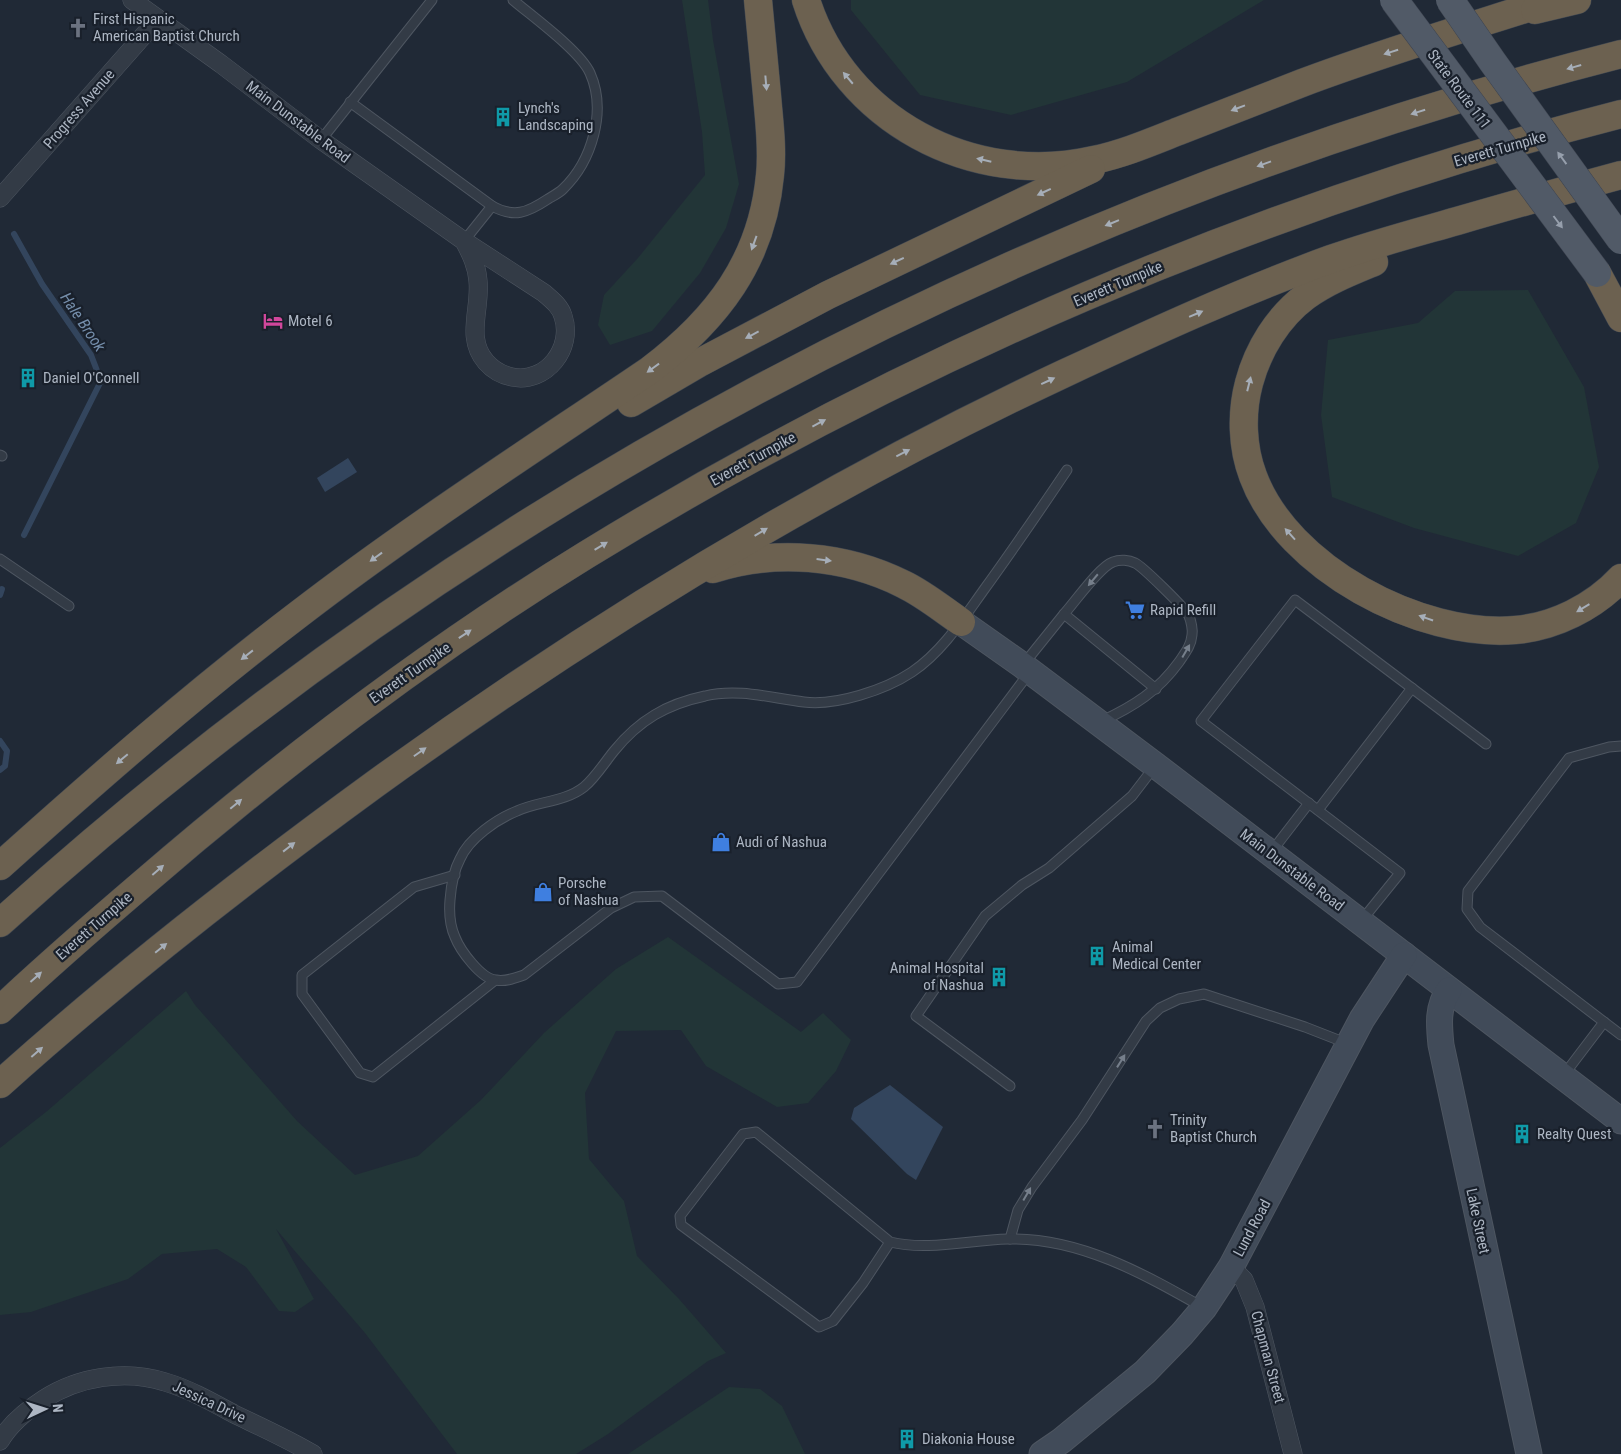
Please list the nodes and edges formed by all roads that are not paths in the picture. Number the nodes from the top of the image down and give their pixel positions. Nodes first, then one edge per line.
1 (132, 0) edge
2 (432, 0) edge
3 (513, 0) edge
4 (757, 0) edge
5 (806, 0) edge
6 (1394, 0) edge
7 (1450, 0) edge
8 (1553, 0) edge
9 (1577, 0) edge
10 (158, 20) junction
11 (1454, 32) junction
12 (1621, 54) edge
13 (350, 102) junction
14 (1621, 114) edge
15 (321, 140) junction
16 (1135, 148) junction
17 (1621, 175) edge
18 (0, 198) edge
19 (492, 206) junction
20 (1488, 212) junction
21 (1621, 240) edge
22 (464, 241) junction
23 (1597, 273) joint
24 (1621, 318) edge
25 (1067, 470) dead end
26 (416, 529) junction
27 (0, 559) edge
28 (1621, 578) edge
29 (674, 584) junction
30 (69, 606) dead end
31 (1064, 614) junction
32 (961, 622) junction
33 (1026, 668) junction
34 (1412, 688) junction
35 (1156, 689) junction
36 (1098, 722) junction
37 (1486, 744) dead end
38 (1621, 746) edge
39 (1155, 765) junction
40 (1310, 803) junction
41 (1318, 810) junction
42 (1271, 853) junction
43 (0, 866) edge
44 (455, 875) junction
45 (1360, 922) junction
46 (0, 923) edge
47 (1404, 955) junction
48 (494, 981) junction
49 (1450, 990) junction
50 (0, 1010) edge
51 (1604, 1022) junction
52 (1621, 1035) edge
53 (1348, 1044) junction
54 (1563, 1077) junction
55 (0, 1084) edge
56 (1010, 1086) dead end
57 (1621, 1121) edge
58 (1010, 1239) junction
59 (890, 1242) junction
60 (1231, 1267) junction
61 (1204, 1308) junction
62 (0, 1441) edge
63 (1056, 1450) edge
64 (312, 1454) edge
65 (1293, 1454) edge
66 (1529, 1454) edge

1 - 10 street, Main Dunstable Road
2 - 13 lane
3 - 19 lane
4 -> 26 highway
16 -> 5 highway
6 -> 23 main road, State Route 111, bridge
21 -> 7 main road, bridge
8 - 11 highway
9 - 11 highway
10 - 15 street, Main Dunstable Road
10 - 18 street, Progress Avenue
11 -> 16 highway
12 -> 46 highway
13 - 15 lane
13 - 19 lane
50 -> 14 highway, Everett Turnpike
15 - 22 street, Main Dunstable Road
16 -> 26 highway
17 - 20 highway
19 - 22 lane
28 -> 20 highway
29 -> 20 highway
22 - 22 street, Main Dunstable Road
23 - 24 highway
25 - 32 lane
26 -> 43 highway
27 - 30 lane
29 -> 32 highway
55 -> 29 highway
31 - 33 lane
31 - 35 lane
35 -> 31 lane
32 - 33 street, Main Dunstable Road
32 - 44 lane
33 - 36 street, Main Dunstable Road
33 - 48 lane
34 - 37 lane
34 - 40 lane
34 - 41 lane
35 - 36 lane
36 - 39 street, Main Dunstable Road
38 - 51 lane
39 - 42 street, Main Dunstable Road
39 - 56 lane
40 - 41 lane
40 - 42 lane
41 - 45 lane
42 - 45 street, Main Dunstable Road
44 - 48 lane
44 - 48 lane
45 - 47 street, Main Dunstable Road
47 - 49 street, Main Dunstable Road
47 - 53 street, Lund Road
49 - 54 street, Main Dunstable Road
49 - 66 street, Lake Street
51 - 52 lane
51 - 54 lane
58 -> 53 lane
53 - 60 street, Lund Road
54 - 57 street, Main Dunstable Road
58 - 59 lane
58 - 61 lane
59 - 59 lane
60 - 61 street, Lund Road
60 - 65 street, Chapman Street
61 - 63 street, Lund Road
62 - 64 street, Jessica Drive

